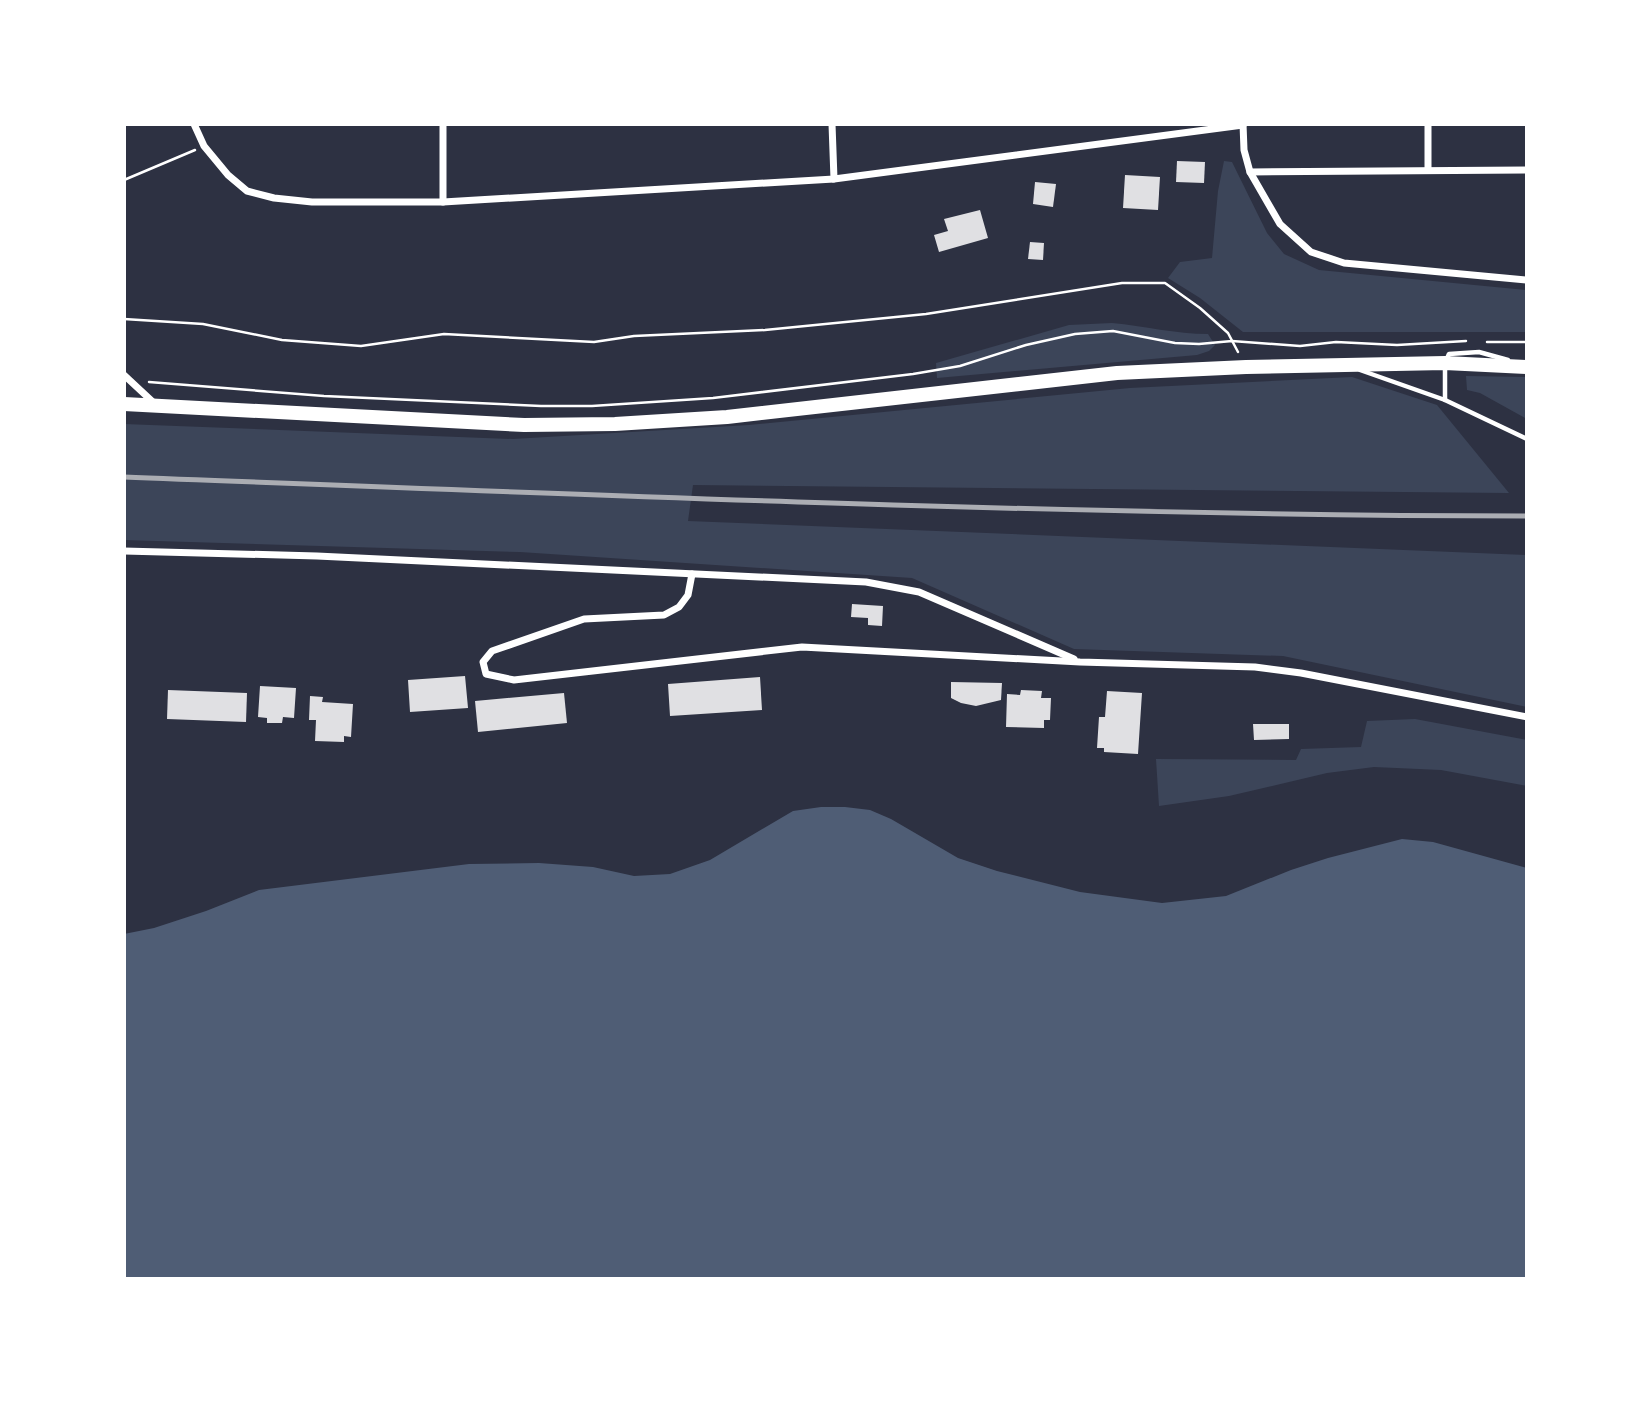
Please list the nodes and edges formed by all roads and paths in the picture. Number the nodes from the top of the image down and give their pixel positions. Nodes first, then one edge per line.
1 (194, 124) edge
2 (443, 124) edge
3 (832, 124) edge
4 (1428, 124) edge
5 (1243, 125) edge
6 (204, 146) junction
7 (1428, 170) junction
8 (1527, 170) edge
9 (1250, 172) junction
10 (834, 179) junction
11 (124, 180) edge
12 (443, 202) junction
13 (1527, 280) edge
14 (124, 318) edge
15 (1232, 341) junction
16 (1527, 342) edge
17 (1445, 363) junction
18 (1346, 365) junction
19 (1527, 366) edge
20 (1246, 367) junction
21 (124, 375) edge
22 (132, 382) junction
23 (1445, 400) junction
24 (124, 404) edge
25 (158, 407) junction
26 (1527, 439) edge
27 (124, 551) edge
28 (692, 574) junction
29 (1080, 662) junction
30 (1527, 717) edge

1 - 6 street
2 - 12 street
3 - 10 street
4 - 7 street
5 - 9 street
5 - 10 street
6 - 11 path
6 - 12 street
7 - 8 street
7 - 9 street
9 - 13 street
10 - 12 street
14 - 15 path
15 - 16 path
15 - 20 path
15 - 22 path
17 - 18 main road
17 - 19 main road
17 - 23 lane
18 - 20 main road
18 - 23 lane
20 - 25 main road
21 - 22 street
22 - 25 street
23 - 26 lane
24 - 25 main road
27 - 28 street
28 - 29 street
28 - 29 street
29 - 30 street

